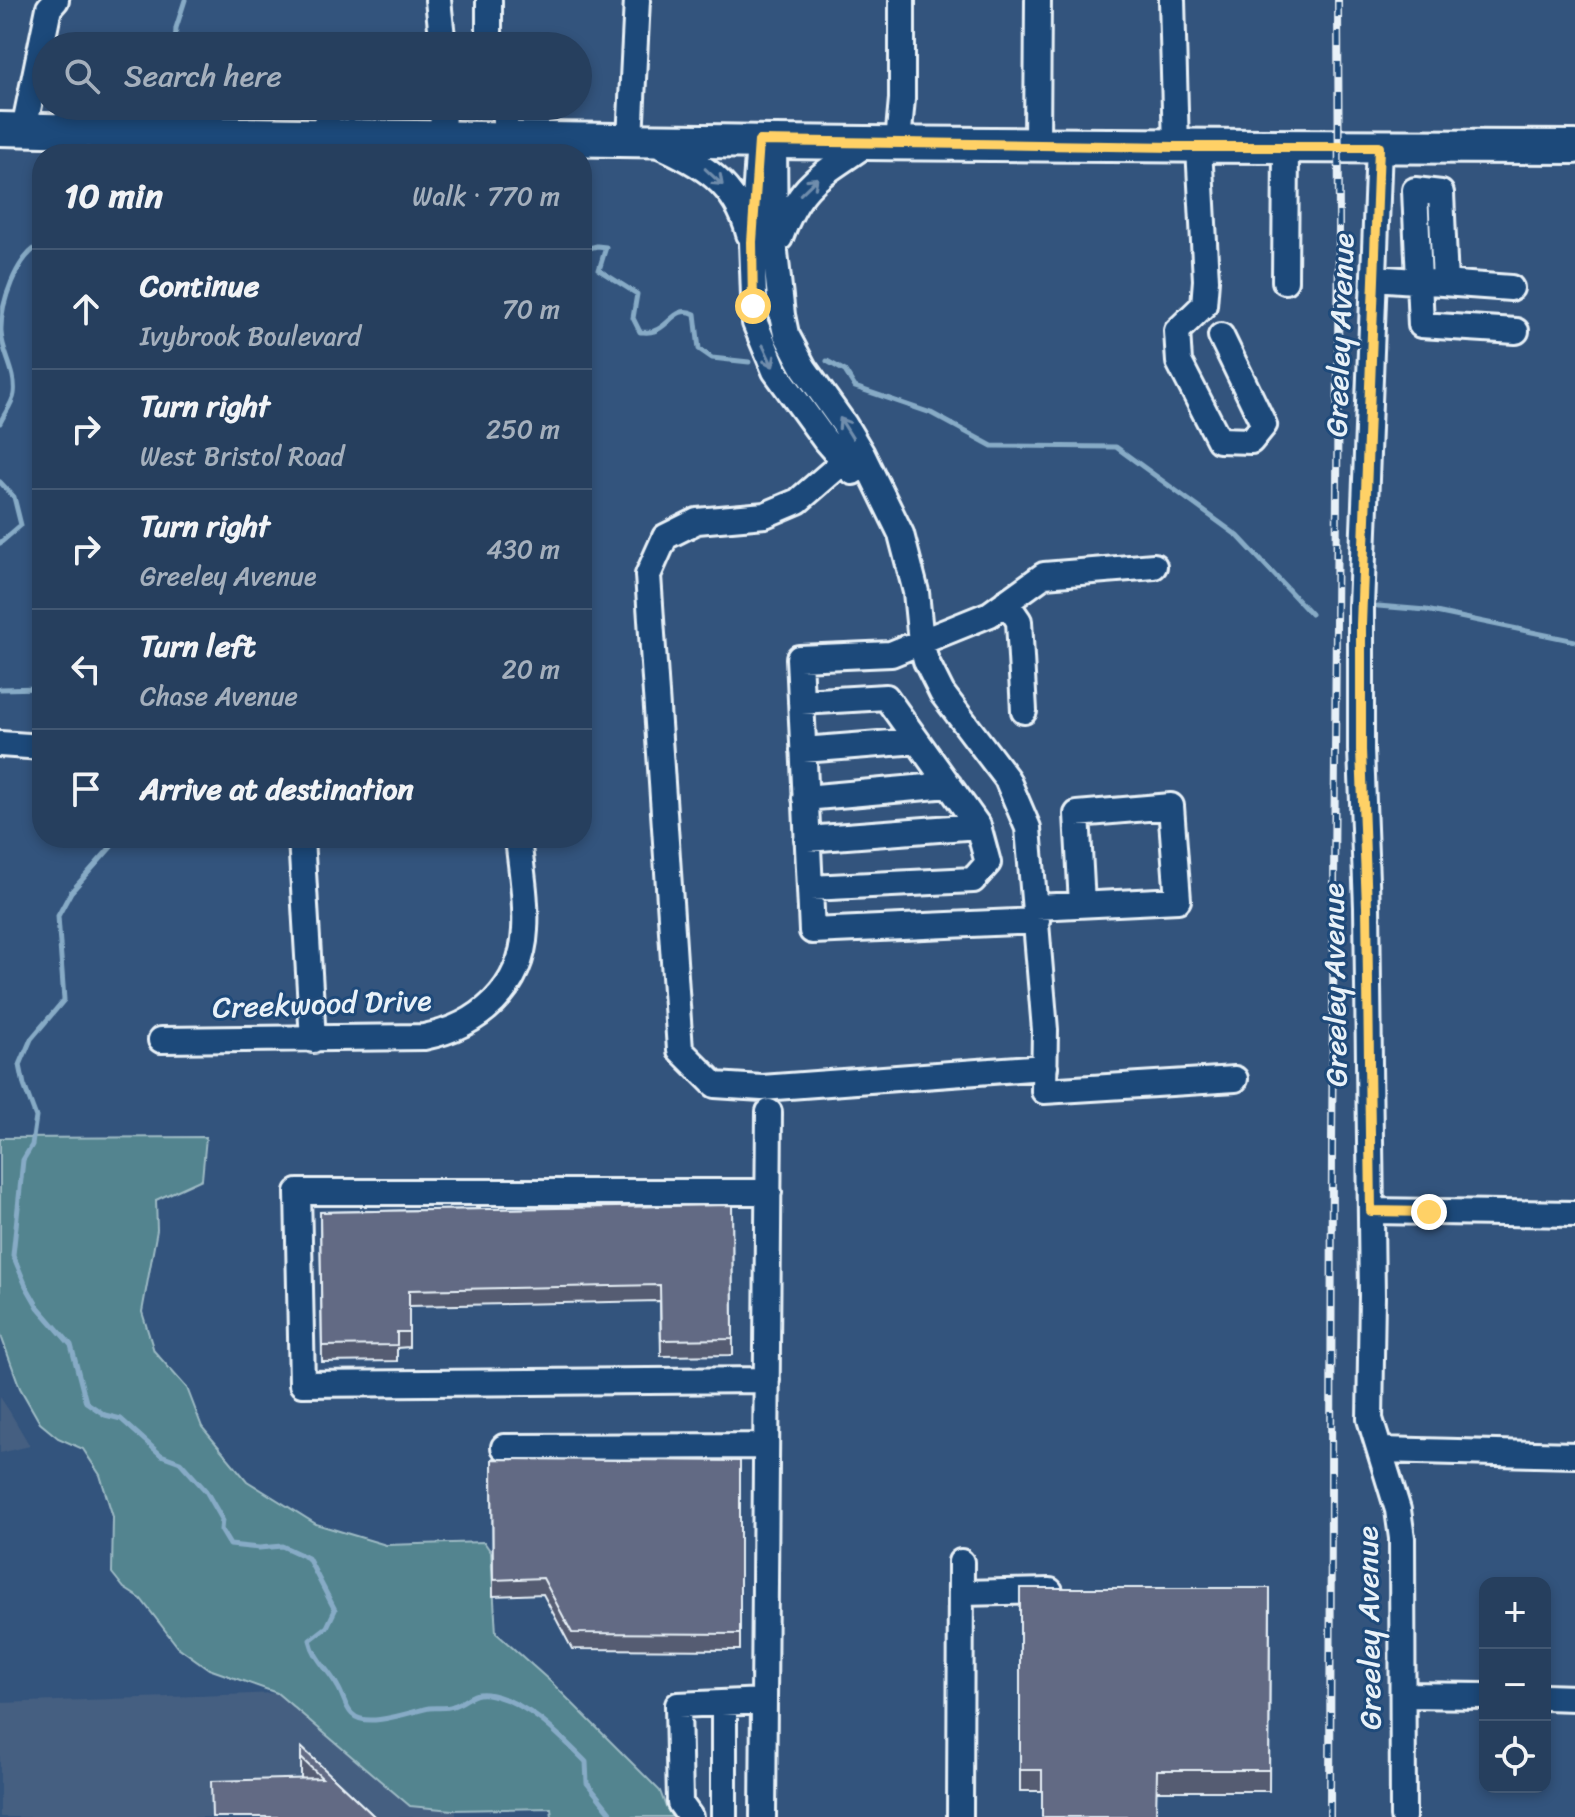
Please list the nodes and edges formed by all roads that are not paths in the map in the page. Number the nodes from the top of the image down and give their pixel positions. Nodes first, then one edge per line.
1 (438, 0) edge
2 (489, 0) edge
3 (637, 0) edge
4 (902, 0) edge
5 (1038, 0) edge
6 (1172, 0) edge
7 (45, 3) edge
8 (37, 32) edge
9 (441, 32) edge
10 (489, 32) edge
11 (32, 53) edge
12 (502, 120) edge
13 (443, 122) edge
14 (12, 129) edge
15 (329, 132) edge
16 (639, 139) junction
17 (767, 141) junction
18 (884, 142) junction
19 (497, 143) edge
20 (1037, 144) junction
21 (1188, 147) junction
22 (1379, 147) junction
23 (1575, 147) edge
24 (1286, 148) junction
25 (752, 242) junction
26 (775, 252) junction
27 (1374, 278) junction
28 (1285, 281) dead end
29 (1419, 281) junction
30 (1445, 283) junction
31 (1511, 288) dead end
32 (1516, 331) dead end
33 (1221, 336) dead end
34 (843, 462) junction
35 (882, 497) junction
36 (1154, 566) dead end
37 (1006, 602) junction
38 (921, 642) junction
39 (801, 702) junction
40 (1024, 711) dead end
41 (917, 741) junction
42 (0, 744) edge
43 (32, 746) edge
44 (803, 750) junction
45 (949, 785) junction
46 (805, 798) junction
47 (978, 826) junction
48 (807, 839) junction
49 (302, 848) edge
50 (519, 848) edge
51 (810, 888) junction
52 (1082, 904) junction
53 (1036, 914) junction
54 (161, 1040) dead end
55 (313, 1040) junction
56 (1045, 1079) junction
57 (1235, 1079) dead end
58 (769, 1112) dead end
59 (769, 1192) junction
60 (1371, 1211) junction
61 (1575, 1214) edge
62 (767, 1380) junction
63 (766, 1446) junction
64 (504, 1447) dead end
65 (1380, 1450) junction
66 (1575, 1455) edge
67 (961, 1562) dead end
68 (1076, 1591) edge
69 (961, 1593) junction
70 (1403, 1695) junction
71 (1479, 1696) edge
72 (1551, 1697) edge
73 (1575, 1698) edge
74 (764, 1701) junction
75 (724, 1703) junction
76 (690, 1817) edge
77 (724, 1817) edge
78 (763, 1817) edge
79 (960, 1817) edge
80 (1403, 1817) edge

1 - 9 street
2 - 10 street
3 - 16 street
4 - 18 street
5 - 20 street
6 - 21 street
7 - 8 street
11 - 14 street
12 - 19 street
13 - 15 main road
13 - 19 main road
14 - 15 main road
16 - 17 main road
16 - 19 main road
16 -> 25 street
17 - 18 main road
17 - 25 street
17 - 26 street
18 - 20 main road
26 -> 18 street
20 - 21 main road
21 - 24 main road
21 - 33 street
22 - 23 main road
22 - 24 main road
22 - 27 street, Greeley Avenue
24 - 28 street
25 -> 34 street
35 -> 26 street
27 - 29 street
27 - 60 street, Greeley Avenue
29 - 30 street
29 - 30 street
29 - 32 street
30 - 31 street
34 - 35 street
34 - 56 street
35 - 38 street
36 - 37 street
37 - 38 street
37 - 40 street
38 - 39 street
38 - 53 street
39 - 41 street
39 - 44 street
41 - 44 street
41 - 45 street
42 - 43 street
44 - 46 street
45 - 46 street
45 - 47 street
46 - 48 street
47 - 48 street
47 - 51 street
48 - 51 street
49 - 55 street
50 - 55 street, Creekwood Drive
51 - 53 street
52 - 52 street
52 - 53 street
53 - 56 street
54 - 55 street, Creekwood Drive
56 - 57 street
58 - 59 street
59 - 62 street
59 - 62 street
60 - 61 street
60 - 65 street, Greeley Avenue
62 - 63 street
63 - 64 street
63 - 74 street
65 - 66 street
65 - 70 street, Greeley Avenue
67 - 69 street
68 - 69 street
69 - 79 street
70 - 71 street
70 - 80 street, Greeley Avenue
72 - 73 street
74 - 75 street
74 - 78 street
75 - 76 street
75 - 77 street

